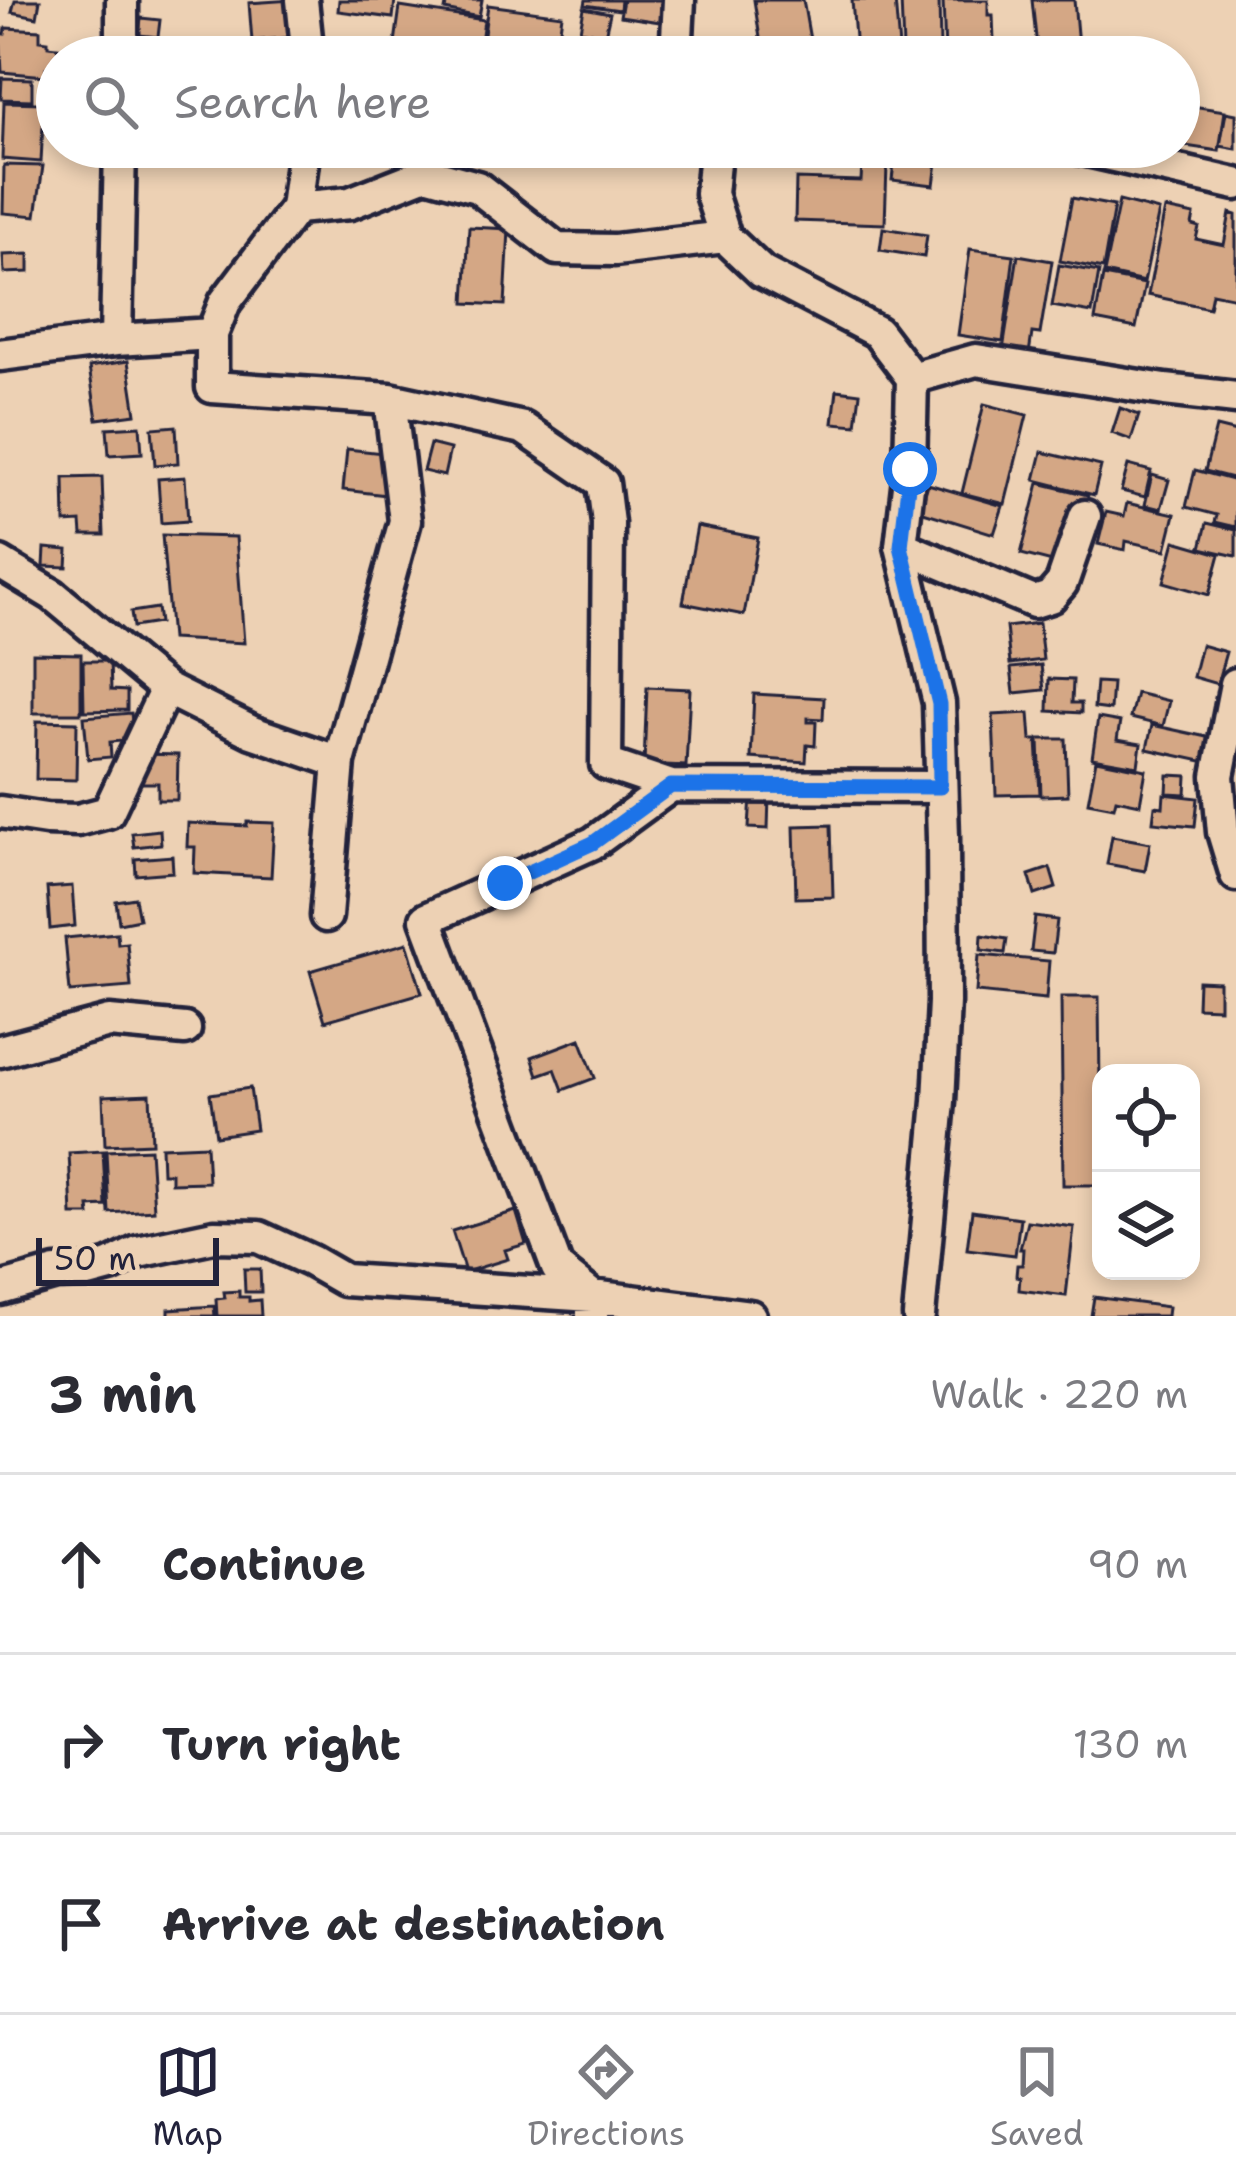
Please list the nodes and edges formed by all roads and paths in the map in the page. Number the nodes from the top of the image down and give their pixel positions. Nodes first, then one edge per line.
1 (122, 0) edge
2 (302, 0) edge
3 (680, 0) edge
4 (122, 36) edge
5 (306, 36) edge
6 (677, 36) edge
7 (120, 168) edge
8 (301, 168) edge
9 (713, 168) edge
10 (1166, 168) edge
11 (1236, 184) edge
12 (296, 208) junction
13 (725, 237) junction
14 (212, 334) junction
15 (116, 340) junction
16 (0, 355) edge
17 (912, 379) junction
18 (1236, 398) edge
19 (390, 399) junction
20 (1085, 516) dead end
21 (901, 546) junction
22 (0, 563) edge
23 (1236, 684) edge
24 (166, 689) junction
25 (340, 762) junction
26 (671, 786) junction
27 (940, 787) junction
28 (0, 812) edge
29 (1236, 875) edge
30 (326, 916) dead end
31 (185, 1029) dead end
32 (0, 1051) edge
33 (0, 1288) edge
34 (592, 1306) edge
35 (750, 1316) edge
36 (919, 1316) edge

1 - 4 street
2 - 5 street
3 - 6 street
7 - 15 street
8 - 12 street
9 - 13 street
10 - 11 street
12 - 13 street
12 - 14 street
13 - 17 street
14 - 15 street
14 - 19 street
15 - 16 street
17 - 18 street
17 - 21 street
19 - 25 street
19 - 26 street
20 - 21 street
21 - 27 street
22 - 24 street
23 - 29 street
24 - 25 street
24 - 28 street
25 - 30 street
26 - 27 street
26 - 34 street
27 - 36 street
31 - 32 street
33 - 34 street
34 - 35 street

